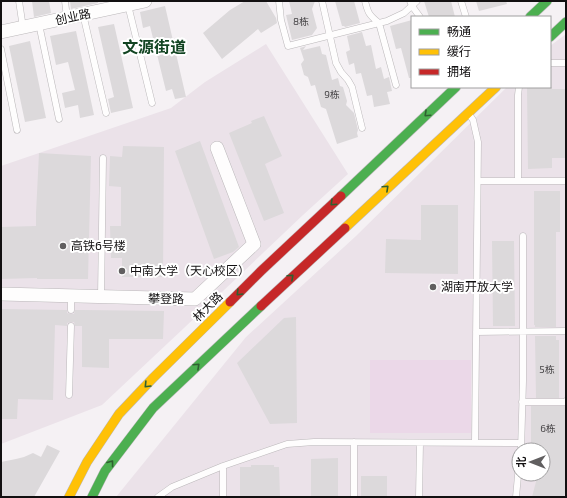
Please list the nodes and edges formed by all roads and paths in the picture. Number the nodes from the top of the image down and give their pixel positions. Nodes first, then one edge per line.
1 (19, 1) edge
2 (65, 1) edge
3 (145, 1) edge
4 (279, 1) edge
5 (322, 1) edge
6 (365, 1) edge
7 (417, 1) edge
8 (461, 1) edge
9 (547, 1) edge
10 (411, 4) edge
11 (105, 5) edge
12 (128, 5) junction
13 (83, 14) junction
14 (419, 16) edge
15 (466, 16) edge
16 (531, 16) edge
17 (67, 18) junction
18 (566, 22) edge
19 (379, 23) junction
20 (39, 24) junction
21 (23, 28) junction
22 (1, 32) edge
23 (329, 36) junction
24 (551, 36) edge
25 (1, 49) edge
26 (551, 63) edge
27 (566, 63) edge
28 (396, 84) dead end
29 (455, 88) edge
30 (495, 88) edge
31 (519, 88) edge
32 (152, 103) dead end
33 (468, 112) junction
34 (106, 113) dead end
35 (59, 119) dead end
36 (362, 128) dead end
37 (17, 130) dead end
38 (217, 148) dead end
39 (103, 158) dead end
40 (478, 181) junction
41 (518, 181) junction
42 (566, 181) edge
43 (523, 236) dead end
44 (1, 294) edge
45 (71, 296) junction
46 (101, 297) junction
47 (71, 310) dead end
48 (70, 326) dead end
49 (566, 331) edge
50 (476, 332) junction
51 (523, 332) junction
52 (69, 395) dead end
53 (566, 401) edge
54 (522, 402) junction
55 (354, 442) junction
56 (521, 442) edge
57 (420, 443) junction
58 (475, 443) junction
59 (511, 443) edge
60 (223, 466) junction
61 (517, 482) edge
62 (69, 497) edge
63 (92, 497) edge
64 (158, 497) edge
65 (223, 497) edge
66 (354, 497) edge
67 (419, 497) edge
68 (516, 497) edge

1 - 21 lane
2 - 17 lane
3 - 12 street, 创业路
4 - 23 lane
5 - 23 lane
6 - 19 lane
7 - 10 lane
8 - 15 lane
9 - 16 main road
10 - 14 lane
10 - 19 lane
11 - 12 street, 创业路
11 - 13 street, 创业路
12 - 32 lane
13 - 17 street, 创业路
13 - 34 lane
17 - 20 street, 创业路
18 - 24 main road
19 - 23 lane
19 - 28 lane
20 - 21 street, 创业路
20 - 35 lane
21 - 22 street, 创业路
23 - 36 lane
25 - 37 lane
26 - 27 lane
29 -> 62 main road, 林大路
30 - 33 main road
31 - 41 lane
33 - 40 lane
63 -> 33 main road
38 - 46 street, 攀登路
39 - 46 lane
40 - 41 lane
40 - 50 lane
41 - 42 lane
43 - 51 lane
44 - 45 street, 攀登路
45 - 46 street, 攀登路
45 - 47 lane
48 - 52 lane
49 - 51 lane
50 - 51 lane
50 - 58 lane
51 - 54 lane
53 - 54 lane
54 - 56 lane
55 - 57 lane
55 - 60 lane
55 - 66 lane
57 - 58 lane
57 - 67 lane
58 - 59 lane
60 - 64 lane
60 - 65 lane
61 - 68 lane

